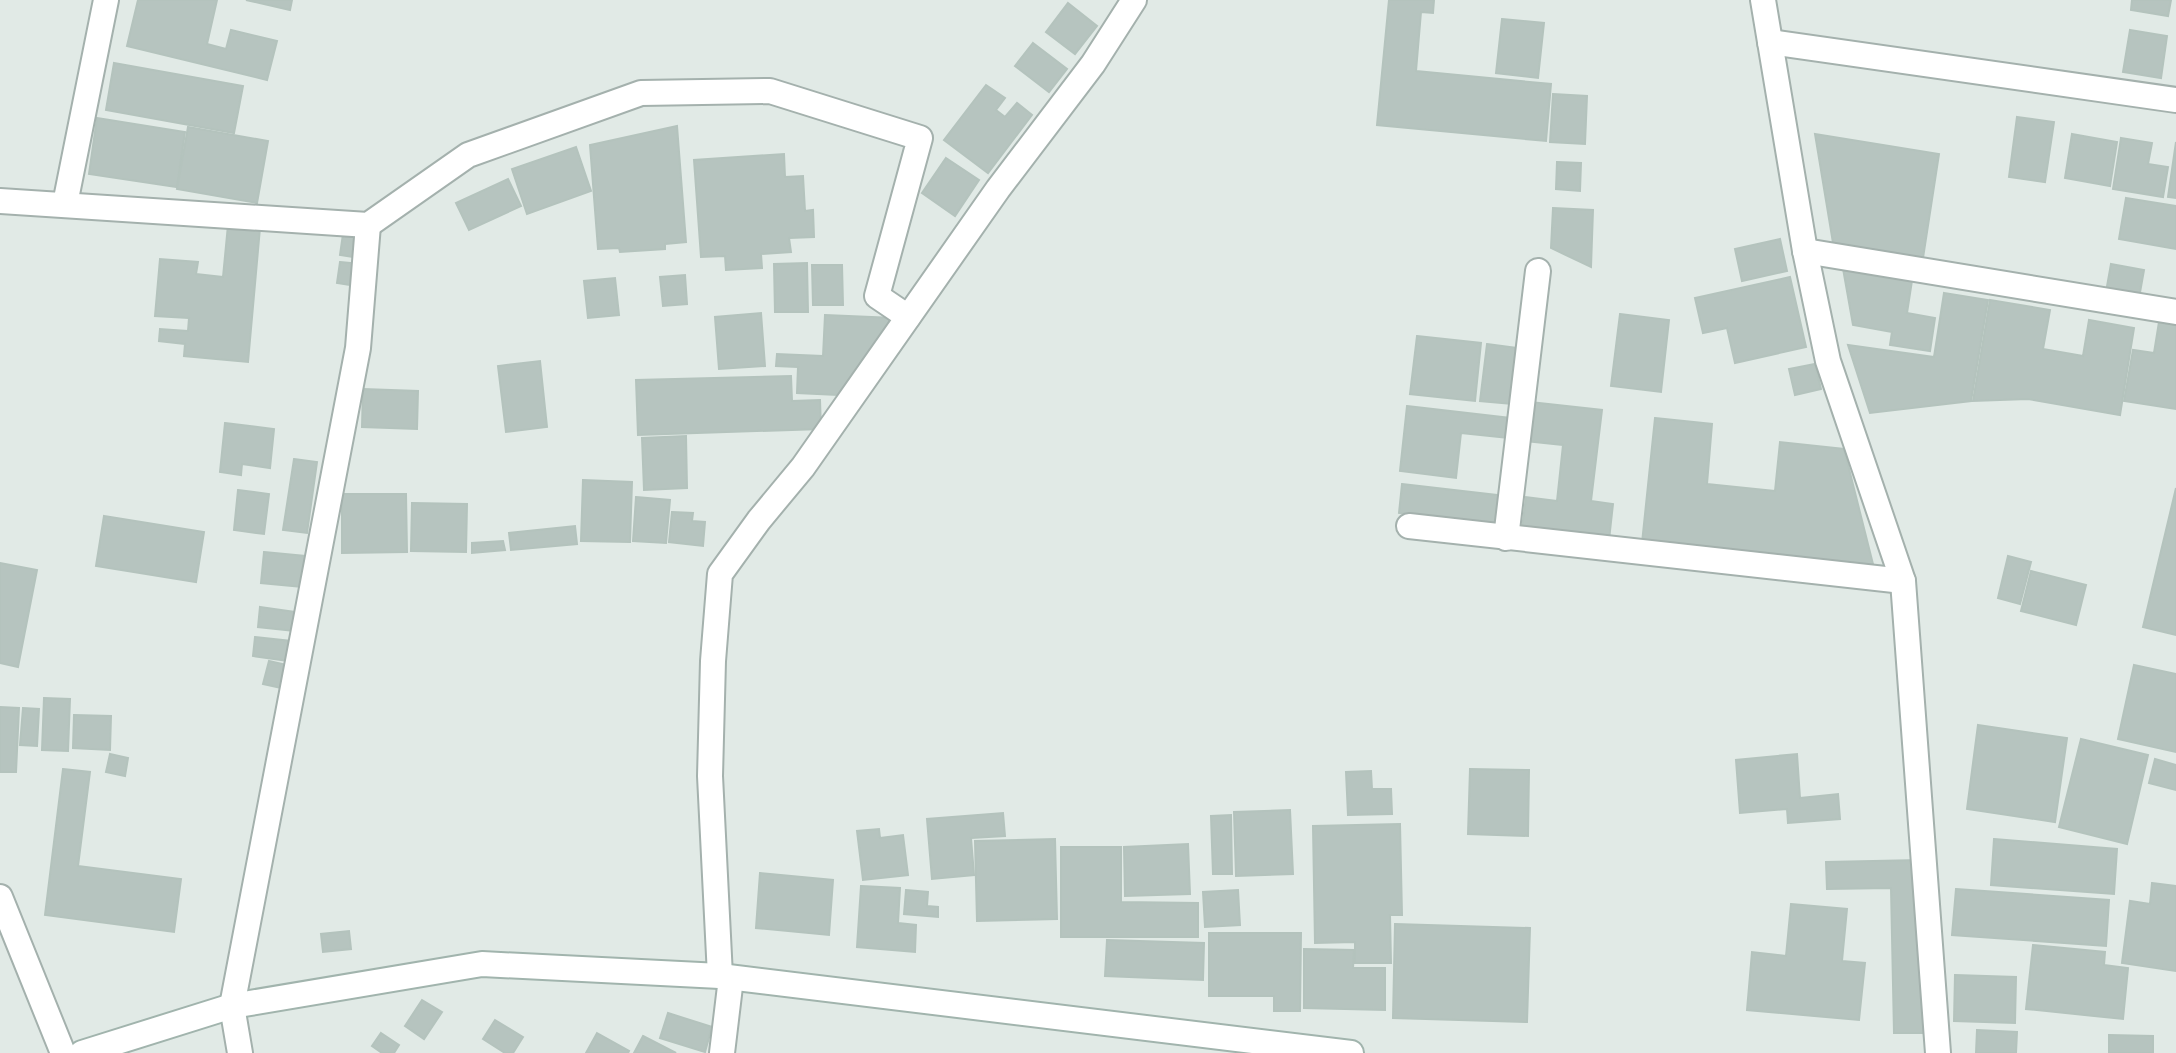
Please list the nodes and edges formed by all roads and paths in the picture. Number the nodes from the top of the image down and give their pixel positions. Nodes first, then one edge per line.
1 (106, 0) edge
2 (1134, 0) edge
3 (1763, 0) edge
4 (1770, 42) junction
5 (2176, 100) edge
6 (0, 201) edge
7 (65, 204) junction
8 (368, 225) junction
9 (1805, 251) junction
10 (1538, 271) dead end
11 (2176, 312) edge
12 (908, 317) junction
13 (1409, 526) dead end
14 (1506, 538) junction
15 (1903, 581) junction
16 (0, 897) edge
17 (725, 977) junction
18 (232, 1006) junction
19 (63, 1053) edge
20 (82, 1053) edge
21 (240, 1053) edge
22 (722, 1053) edge
23 (1351, 1053) edge
24 (1938, 1053) edge

1 - 7 street
2 - 12 street
3 - 4 street
4 - 5 street
4 - 9 street
6 - 7 street
7 - 8 street
8 - 12 street
8 - 18 street
9 - 11 street
9 - 15 street
10 - 14 street
12 - 17 street
13 - 14 street
14 - 15 street
15 - 24 street
16 - 19 street
17 - 18 street
17 - 22 street
17 - 23 street
18 - 20 street
18 - 21 street

